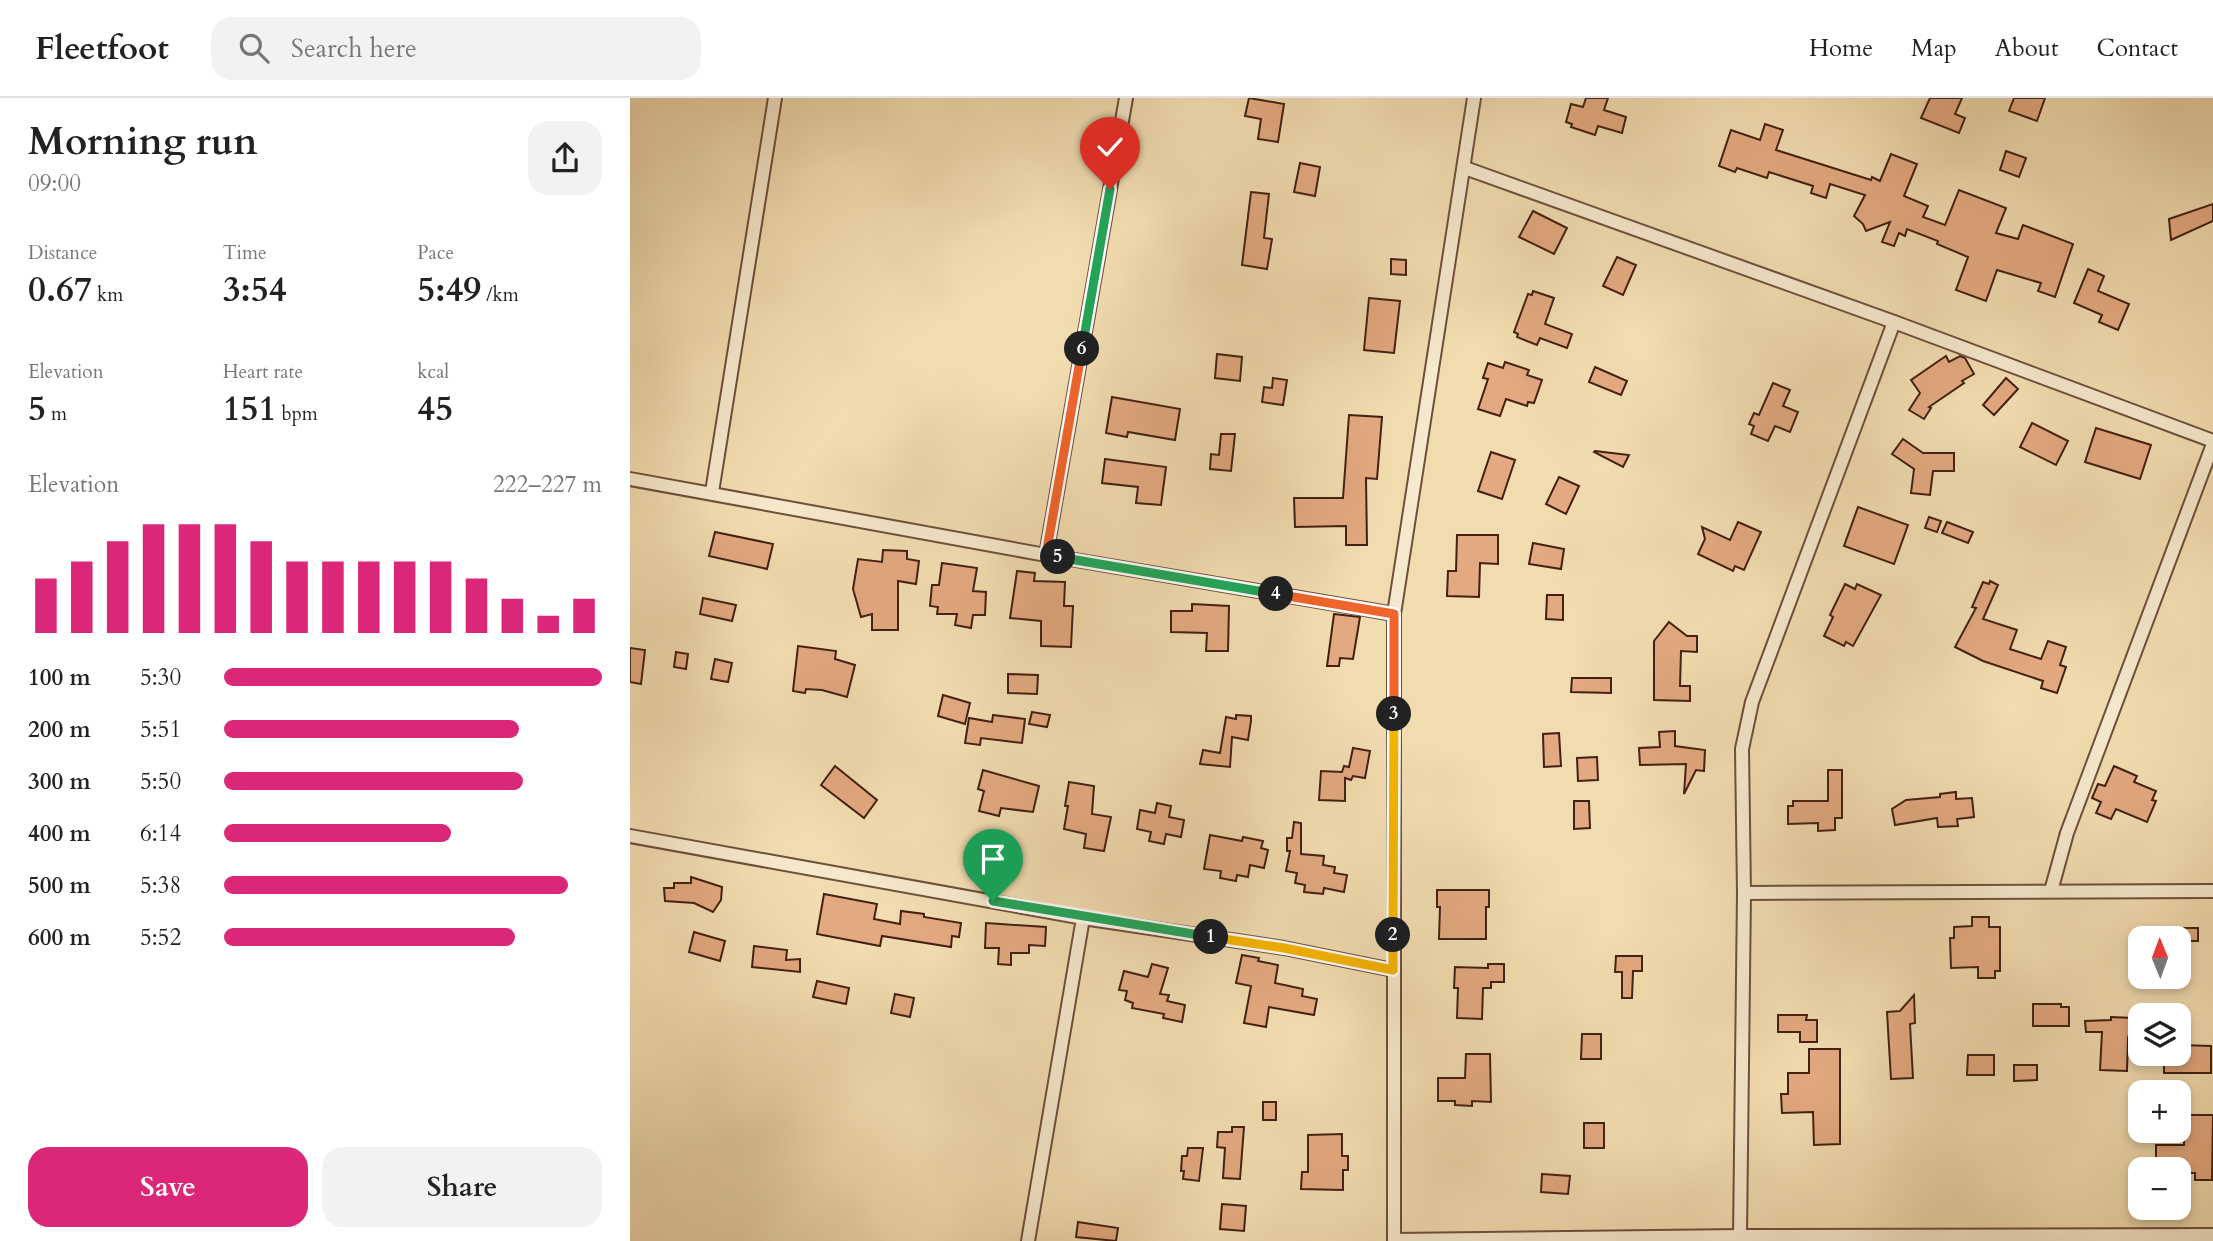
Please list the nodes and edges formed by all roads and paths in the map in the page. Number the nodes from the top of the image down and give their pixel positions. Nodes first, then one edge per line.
1 (775, 98) edge
2 (1126, 98) edge
3 (1474, 98) edge
4 (1465, 168) junction
5 (1894, 322) junction
6 (2213, 443) edge
7 (630, 479) edge
8 (712, 492) junction
9 (1046, 555) junction
10 (1394, 614) junction
11 (630, 836) edge
12 (2051, 891) junction
13 (2213, 891) edge
14 (1744, 893) junction
15 (1083, 918) junction
16 (1393, 970) junction
17 (2213, 1235) edge
18 (1740, 1236) junction
19 (2145, 1238) edge
20 (1028, 1241) edge
21 (1394, 1241) edge

1 - 8 street
2 - 9 street
3 - 4 street
4 - 5 street
4 - 10 street
5 - 6 street
5 - 14 street
6 - 12 street
7 - 8 street
8 - 9 street
9 - 10 street
10 - 16 street
11 - 15 street
12 - 13 street
12 - 14 street
14 - 18 street
15 - 16 street
15 - 20 street
16 - 21 street
17 - 19 street
18 - 19 street
18 - 21 street

